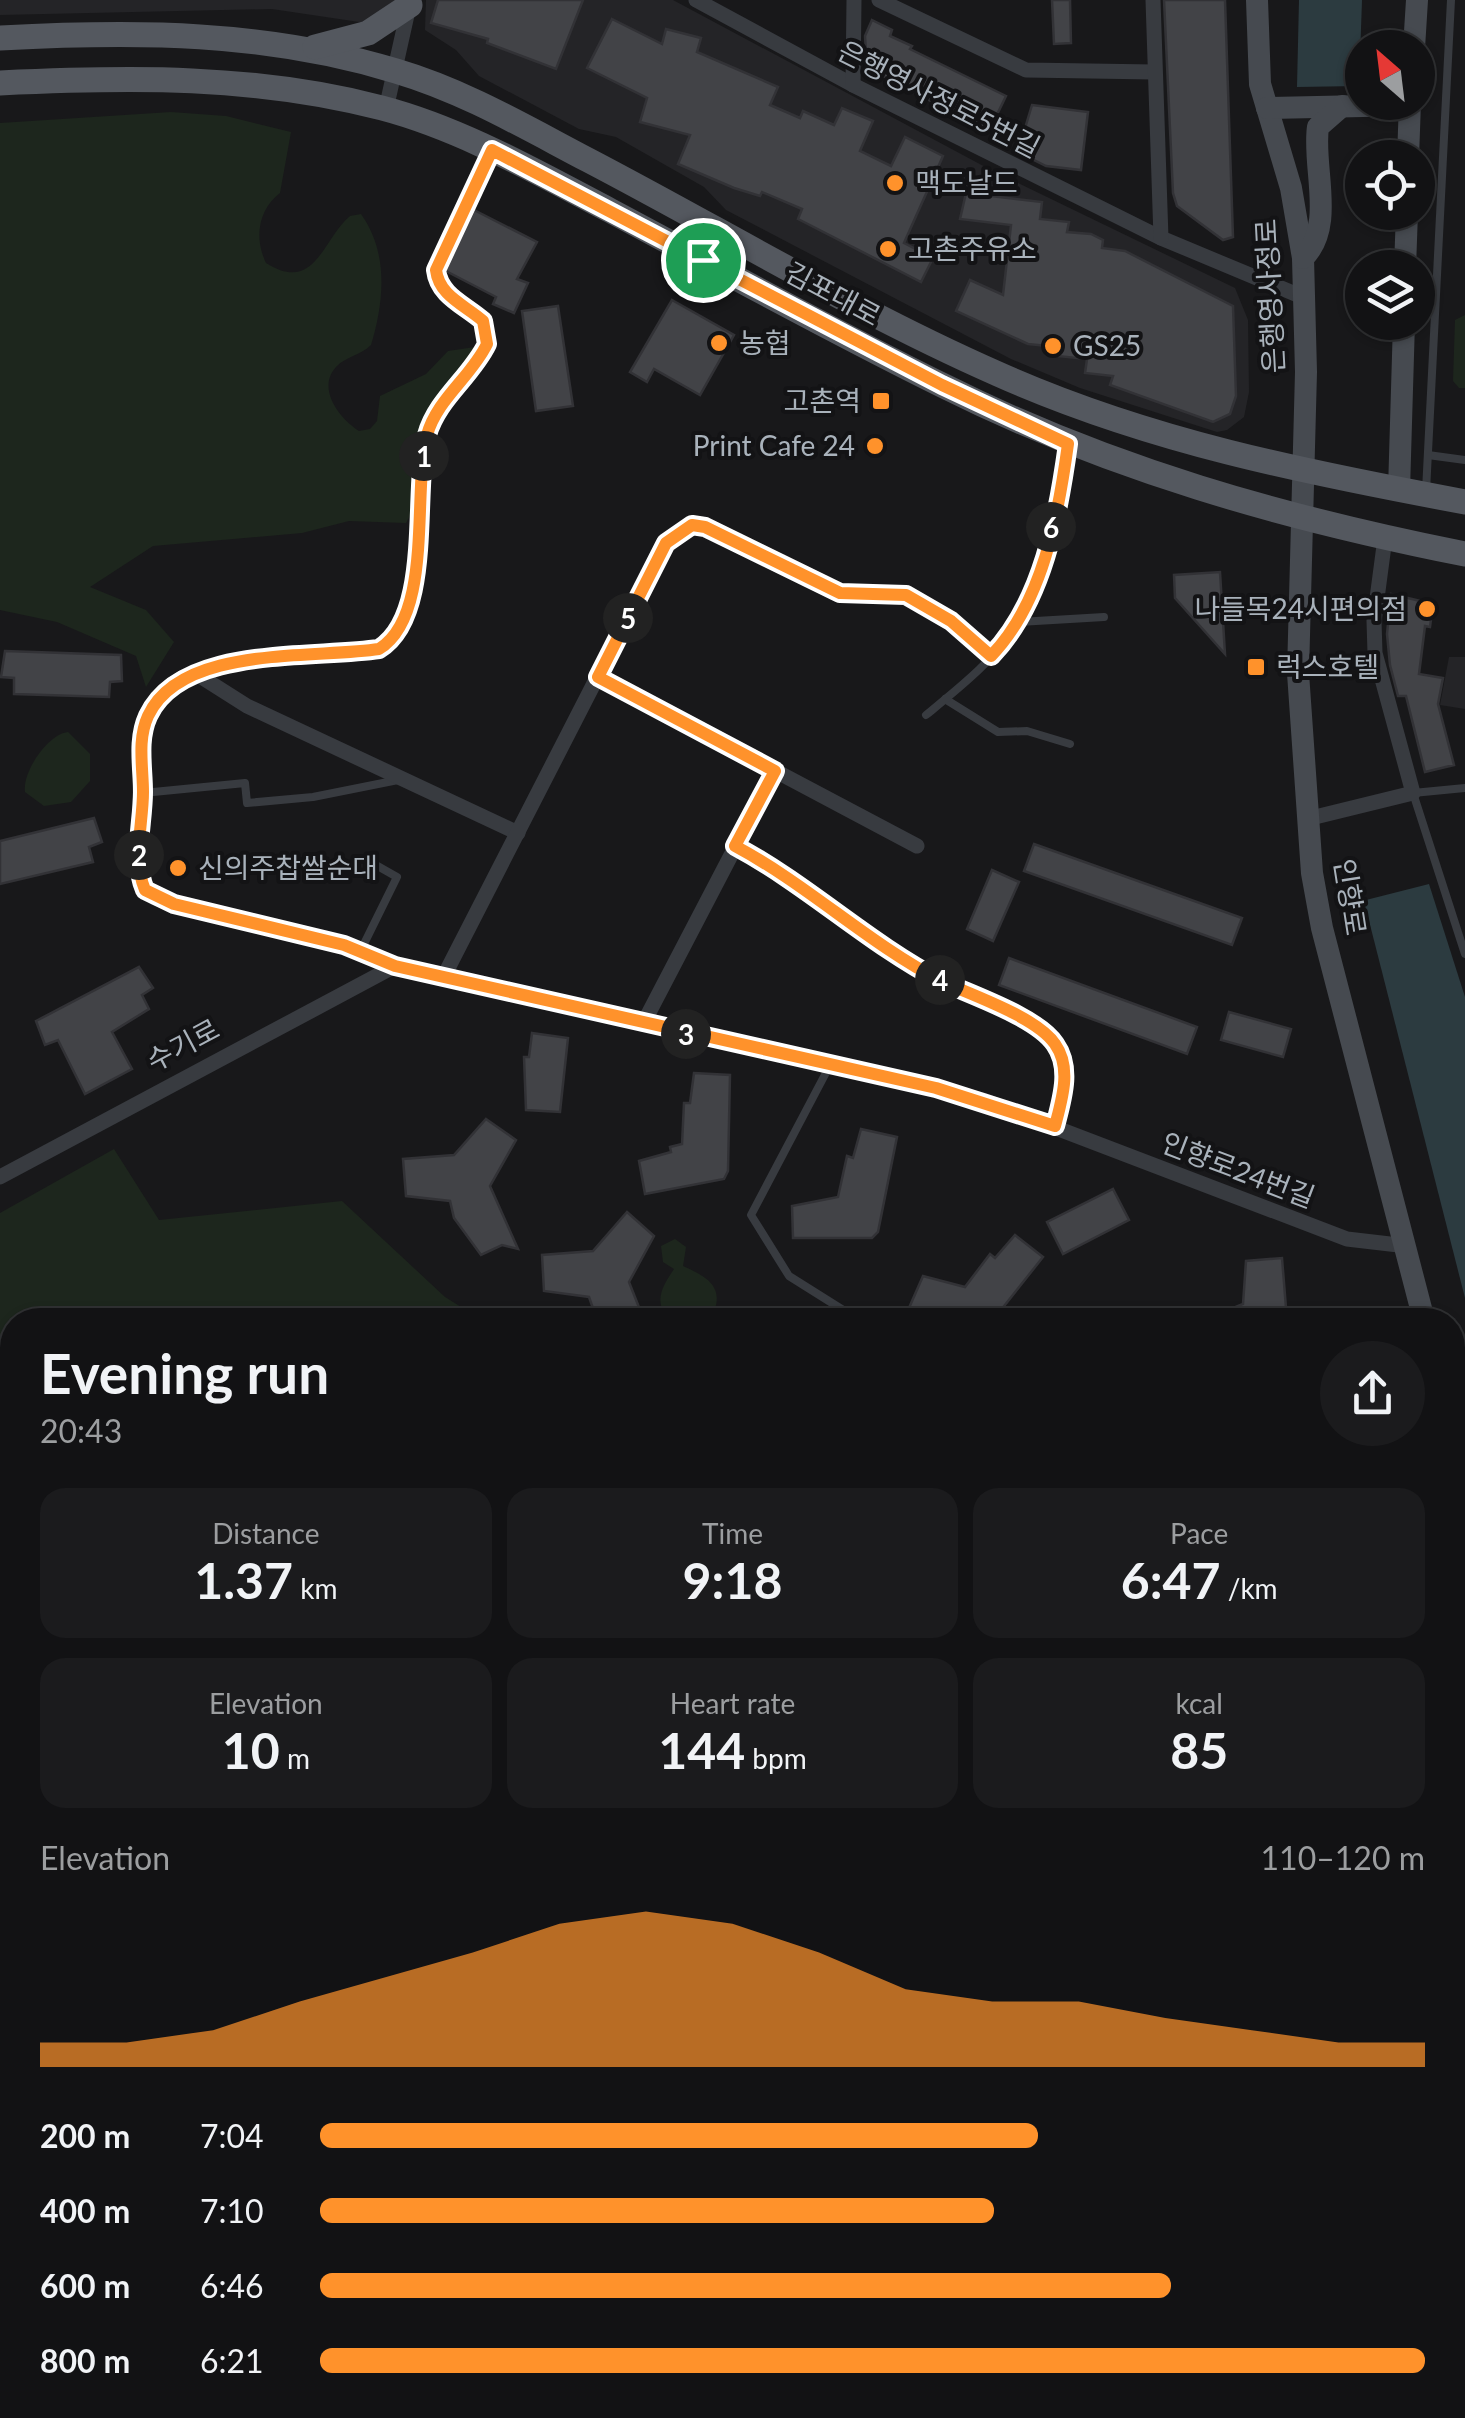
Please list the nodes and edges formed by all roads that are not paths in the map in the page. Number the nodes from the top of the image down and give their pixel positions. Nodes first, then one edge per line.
1 (696, 0) edge
2 (854, 0) edge
3 (879, 0) edge
4 (1153, 0) edge
5 (1257, 0) edge
6 (1417, 0) edge
7 (1451, 0) edge
8 (410, 3) edge
9 (1415, 30) edge
10 (0, 38) edge
11 (309, 48) junction
12 (395, 70) junction
13 (1154, 72) junction
14 (0, 83) edge
15 (852, 85) junction
16 (1342, 106) junction
17 (1345, 106) edge
18 (1267, 108) junction
19 (386, 109) junction
20 (492, 150) junction
21 (1161, 238) junction
22 (1304, 258) junction
23 (1304, 298) junction
24 (1403, 340) edge
25 (1068, 444) junction
26 (1428, 455) junction
27 (1465, 460) edge
28 (1301, 472) junction
29 (1399, 490) junction
30 (1426, 495) junction
31 (1465, 502) edge
32 (1301, 518) junction
33 (1385, 538) junction
34 (1465, 554) edge
35 (840, 593) joint
36 (1104, 617) dead end
37 (1019, 622) junction
38 (991, 656) junction
39 (195, 673) junction
40 (598, 677) junction
41 (945, 699) junction
42 (926, 714) dead end
43 (1070, 744) dead end
44 (775, 771) junction
45 (400, 780) junction
46 (1465, 788) edge
47 (143, 792) junction
48 (1413, 793) junction
49 (1311, 818) junction
50 (518, 833) junction
51 (735, 846) junction
52 (918, 846) dead end
53 (367, 860) dead end
54 (360, 950) junction
55 (1465, 954) edge
56 (395, 966) junction
57 (444, 976) junction
58 (643, 1024) junction
59 (829, 1067) junction
60 (1055, 1126) junction
61 (0, 1177) edge
62 (1407, 1246) junction
63 (840, 1308) edge
64 (1421, 1308) edge

1 - 15 street, 은행영사정로5번길
2 - 15 street
3 - 13 street
4 - 13 street
5 - 18 street, 은행영사정로
6 - 9 street
7 - 26 lane
8 - 11 main road
8 - 12 street
10 - 11 main road, 김포대로
11 - 12 main road, 김포대로
12 - 19 street
12 - 28 main road, 김포대로
13 - 21 street
14 - 19 main road, 김포대로
15 - 21 street, 은행영사정로5번길
16 - 17 street
16 - 18 street
16 - 22 street
18 - 22 street, 은행영사정로
19 - 20 main road, 김포대로
20 - 25 main road, 김포대로
20 - 39 lane, 인향로24번길
21 - 23 street, 은행영사정로5번길
22 - 23 street, 은행영사정로
23 - 28 street, 은행영사정로
24 - 29 street
25 - 32 main road, 김포대로
25 - 37 lane
26 - 27 lane
26 - 30 lane
28 - 29 main road, 김포대로
28 - 32 street, 인향로
29 - 30 main road, 김포대로
30 - 31 main road, 김포대로
32 - 33 main road, 김포대로
32 - 49 street, 인향로
33 - 34 main road, 김포대로
33 - 48 street
35 - 38 lane
35 - 40 street
36 - 37 lane
37 - 38 lane
38 - 41 lane
39 - 45 street
39 - 47 street, 인향로24번길
40 - 44 street
40 - 50 street
41 - 42 lane
41 - 43 lane
44 - 51 street
44 - 52 street
45 - 47 lane
45 - 50 street
46 - 48 lane
47 - 54 street, 인향로24번길
48 - 49 street
48 - 55 lane
49 - 62 street, 인향로
50 - 57 street
51 - 58 street
51 - 60 lane
53 - 54 lane
54 - 56 street, 인향로24번길
56 - 57 street, 인향로24번길
56 - 61 street, 수기로
57 - 58 street, 인향로24번길
58 - 59 street, 인향로24번길
59 - 60 street, 인향로24번길
59 - 63 lane
60 - 62 street, 인향로24번길
62 - 64 street, 인향로

